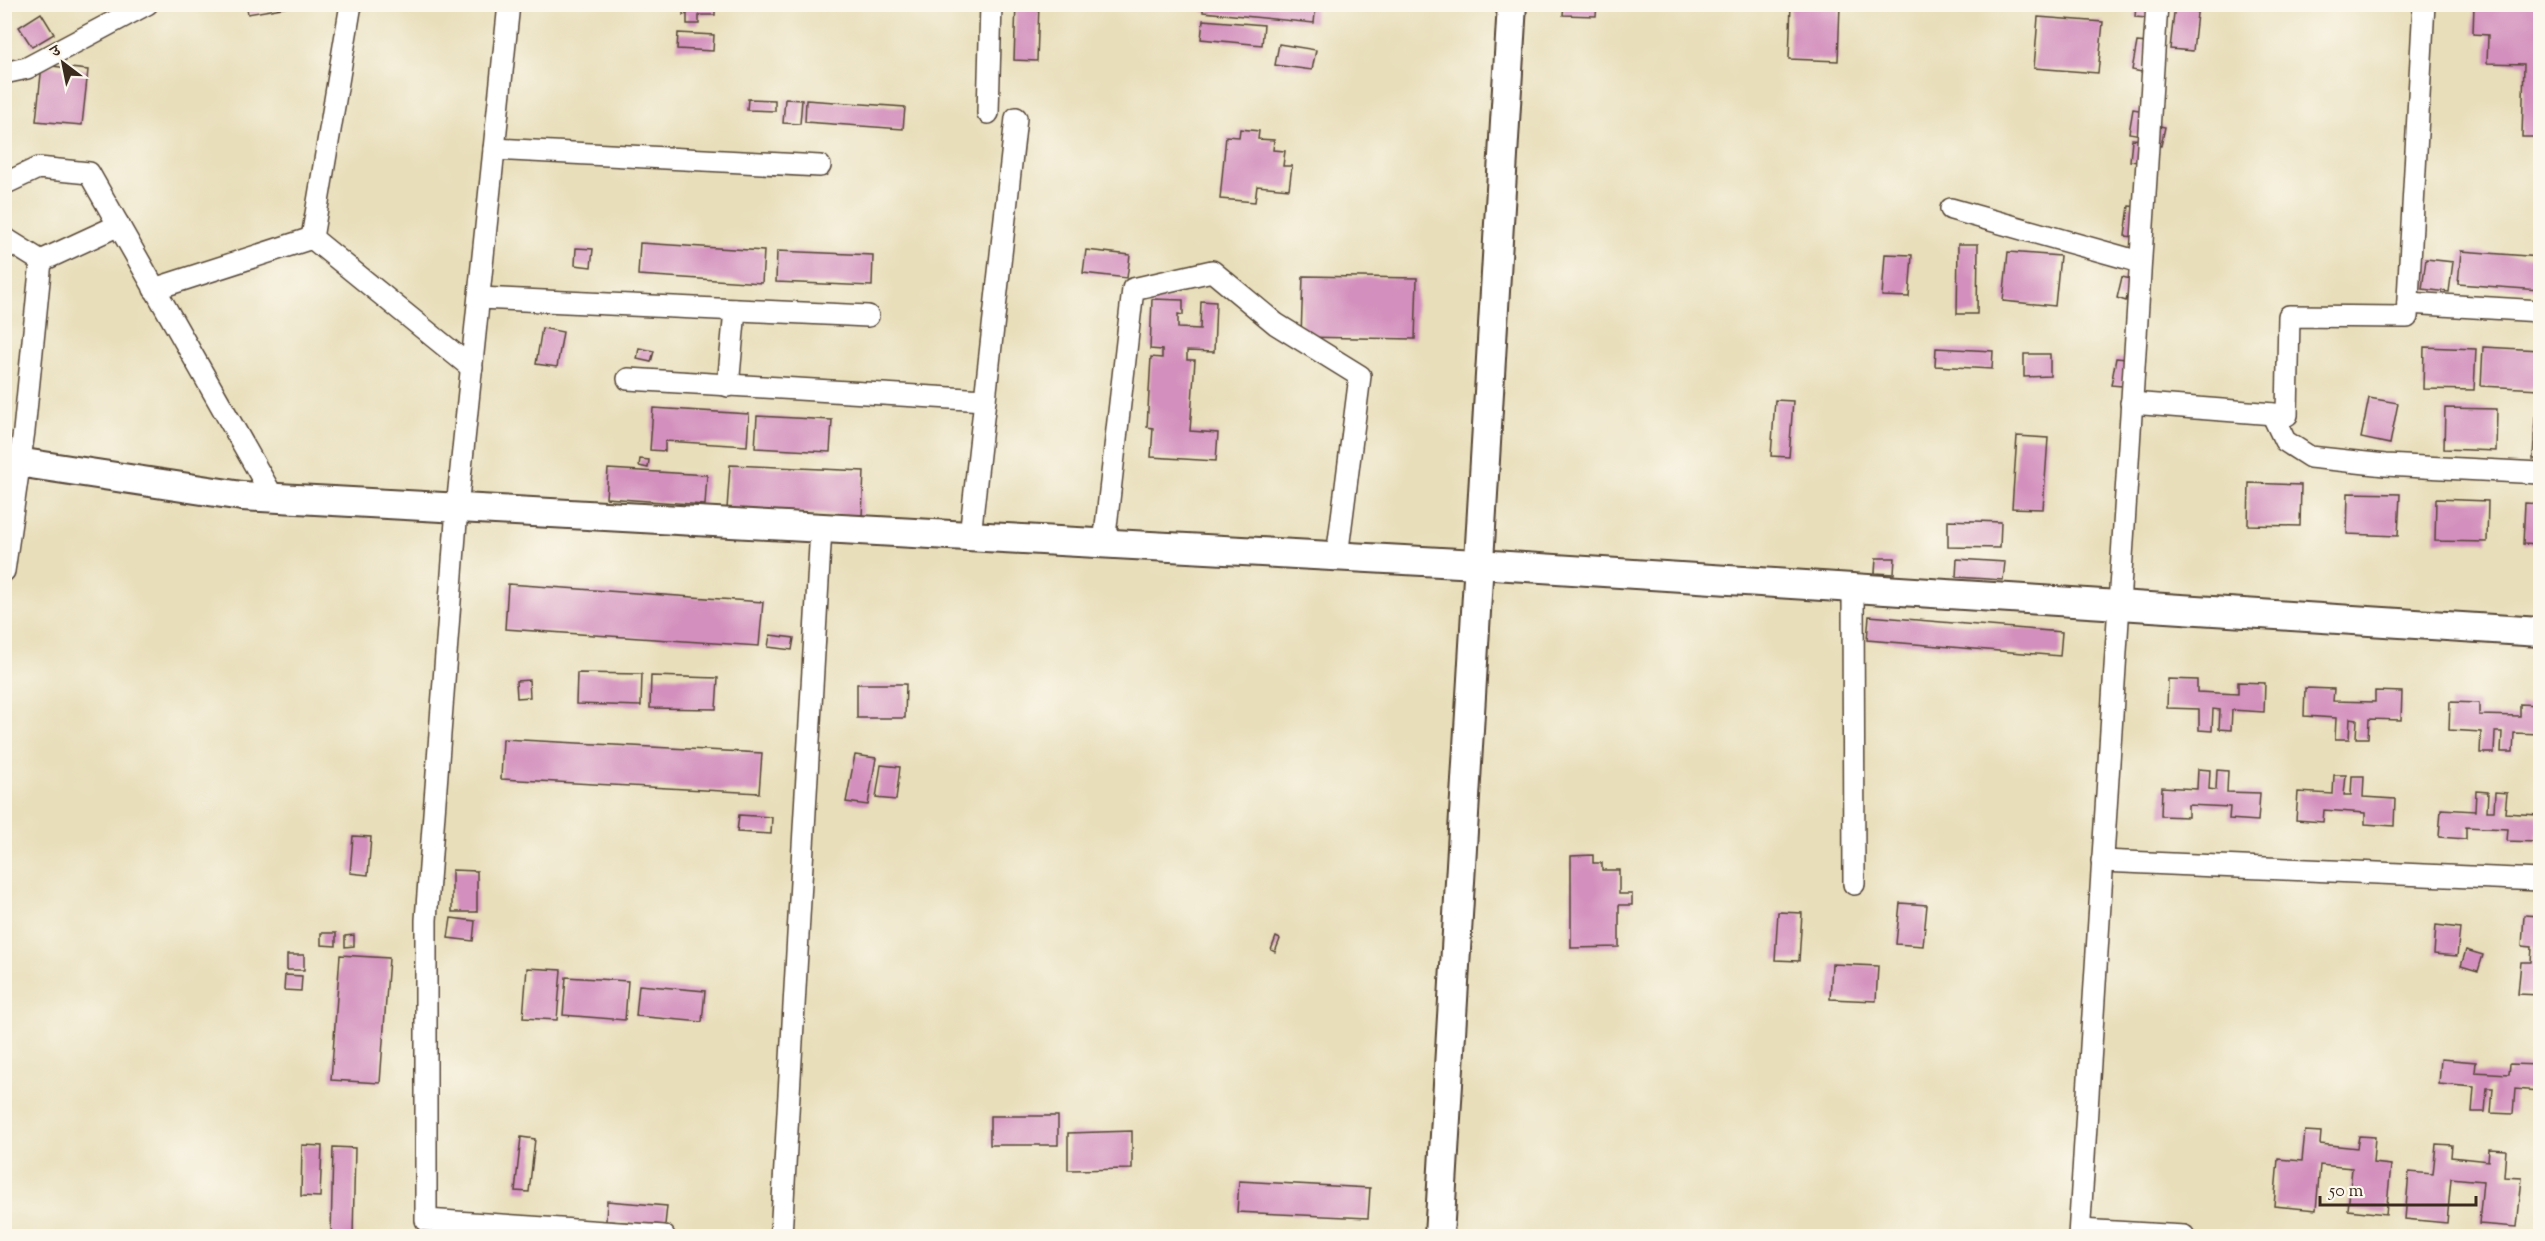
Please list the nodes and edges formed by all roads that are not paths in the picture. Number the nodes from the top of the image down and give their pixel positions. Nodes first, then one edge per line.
1 (147, 4) edge
2 (351, 4) edge
3 (509, 4) edge
4 (991, 4) edge
5 (1512, 4) edge
6 (2157, 4) edge
7 (2424, 4) edge
8 (4, 73) edge
9 (988, 113) dead end
10 (1016, 117) dead end
11 (494, 149) junction
12 (820, 166) dead end
13 (4, 184) edge
14 (1951, 209) dead end
15 (119, 225) junction
16 (4, 238) edge
17 (312, 238) junction
18 (41, 261) junction
19 (2140, 262) junction
20 (154, 289) junction
21 (479, 298) junction
22 (2408, 303) junction
23 (735, 310) junction
24 (2541, 311) edge
25 (868, 316) dead end
26 (472, 368) junction
27 (628, 379) dead end
28 (728, 386) junction
29 (985, 400) junction
30 (2131, 403) junction
31 (2272, 414) junction
32 (12, 461) edge
33 (2541, 472) edge
34 (273, 497) junction
35 (457, 508) junction
36 (821, 528) junction
37 (970, 536) junction
38 (1104, 544) junction
39 (1337, 557) junction
40 (1477, 564) junction
41 (4, 571) edge
42 (1853, 588) junction
43 (2118, 605) junction
44 (2541, 632) edge
45 (2102, 861) junction
46 (2541, 880) edge
47 (1854, 884) dead end
48 (2080, 1233) edge
49 (664, 1236) edge
50 (781, 1236) edge
51 (1439, 1236) edge
52 (2184, 1236) edge

1 - 8 street
2 - 17 street
3 - 11 street
4 - 9 street
5 - 40 street
6 - 19 street
7 - 22 street
10 - 29 street
11 - 12 street
11 - 21 street
13 - 15 street
14 - 19 street
15 - 18 street
15 - 20 street
16 - 18 street
17 - 20 street
17 - 26 street
18 - 32 street
19 - 30 street
20 - 34 street
21 - 23 street
21 - 26 street
22 - 24 street
22 - 31 street
23 - 25 street
23 - 28 street
26 - 35 street
27 - 28 street
28 - 29 street
29 - 37 street
30 - 31 street
30 - 43 street
31 - 33 street
32 - 34 street
32 - 41 street
34 - 35 street
35 - 36 street
35 - 49 street
36 - 37 street
36 - 50 street
37 - 38 street
38 - 39 street
38 - 39 street
39 - 40 street
40 - 42 street
40 - 51 street
42 - 43 street
42 - 47 street
43 - 44 street
43 - 45 street
45 - 46 street
45 - 48 street
48 - 52 street

